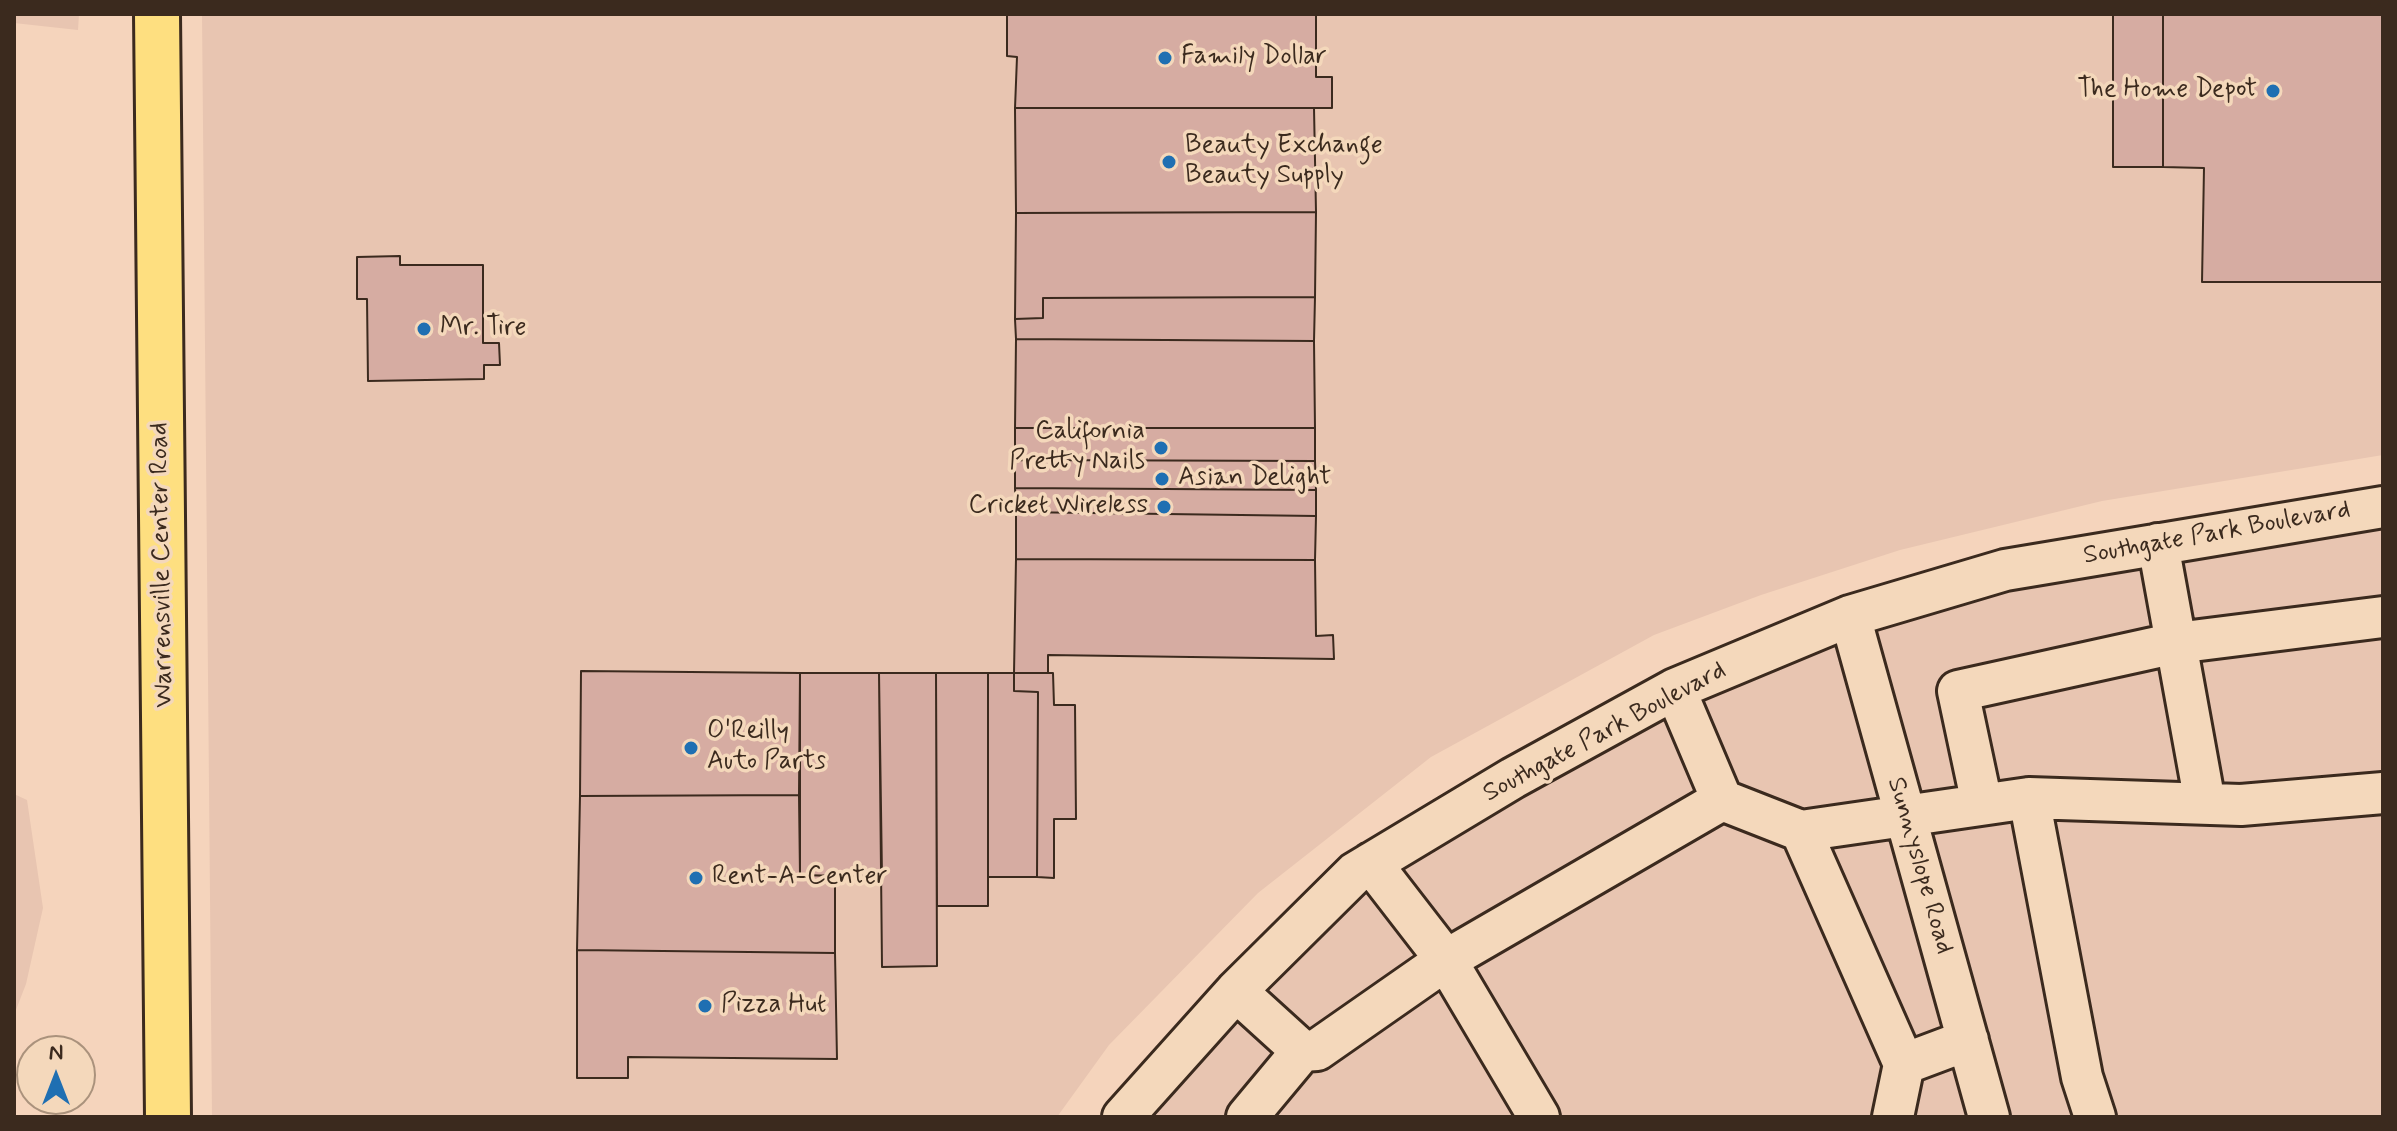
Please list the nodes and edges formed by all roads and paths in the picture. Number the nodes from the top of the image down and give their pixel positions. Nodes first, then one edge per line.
1 (157, 14) edge
2 (2383, 507) edge
3 (2158, 544) junction
4 (1850, 616) junction
5 (2383, 617) edge
6 (2176, 643) junction
7 (1675, 689) junction
8 (2383, 793) edge
9 (2029, 798) junction
10 (1722, 800) junction
11 (2205, 803) junction
12 (1982, 804) junction
13 (1905, 813) junction
14 (1801, 831) junction
15 (1371, 863) junction
16 (1446, 960) junction
17 (1236, 991) junction
18 (1968, 1040) junction
19 (1302, 1051) junction
20 (1904, 1064) junction
21 (1128, 1115) edge
22 (168, 1117) edge
23 (1247, 1117) edge
24 (1539, 1117) edge
25 (1893, 1117) edge
26 (1989, 1117) edge
27 (2095, 1117) edge

1 - 22 main road, Warrensville Center Road
2 - 3 street, Southgate Park Boulevard
3 - 4 street, Southgate Park Boulevard
3 - 6 street
4 - 7 street, Southgate Park Boulevard
4 - 13 street, Sunnyslope Road
5 - 6 street
6 - 11 street
6 - 12 street
7 - 10 street
7 - 15 street, Southgate Park Boulevard
8 - 11 street
9 - 11 street
9 - 12 street
9 - 27 street
10 - 14 street
10 - 16 street
12 - 13 street
13 - 14 street
13 - 18 street, Sunnyslope Road
14 - 20 street
15 - 16 street
15 - 17 street, Southgate Park Boulevard
16 - 19 street
16 - 24 street
17 - 19 street
17 - 21 street, Southgate Park Boulevard
18 - 20 street
18 - 26 street, Sunnyslope Road
19 - 23 street
20 - 25 street

